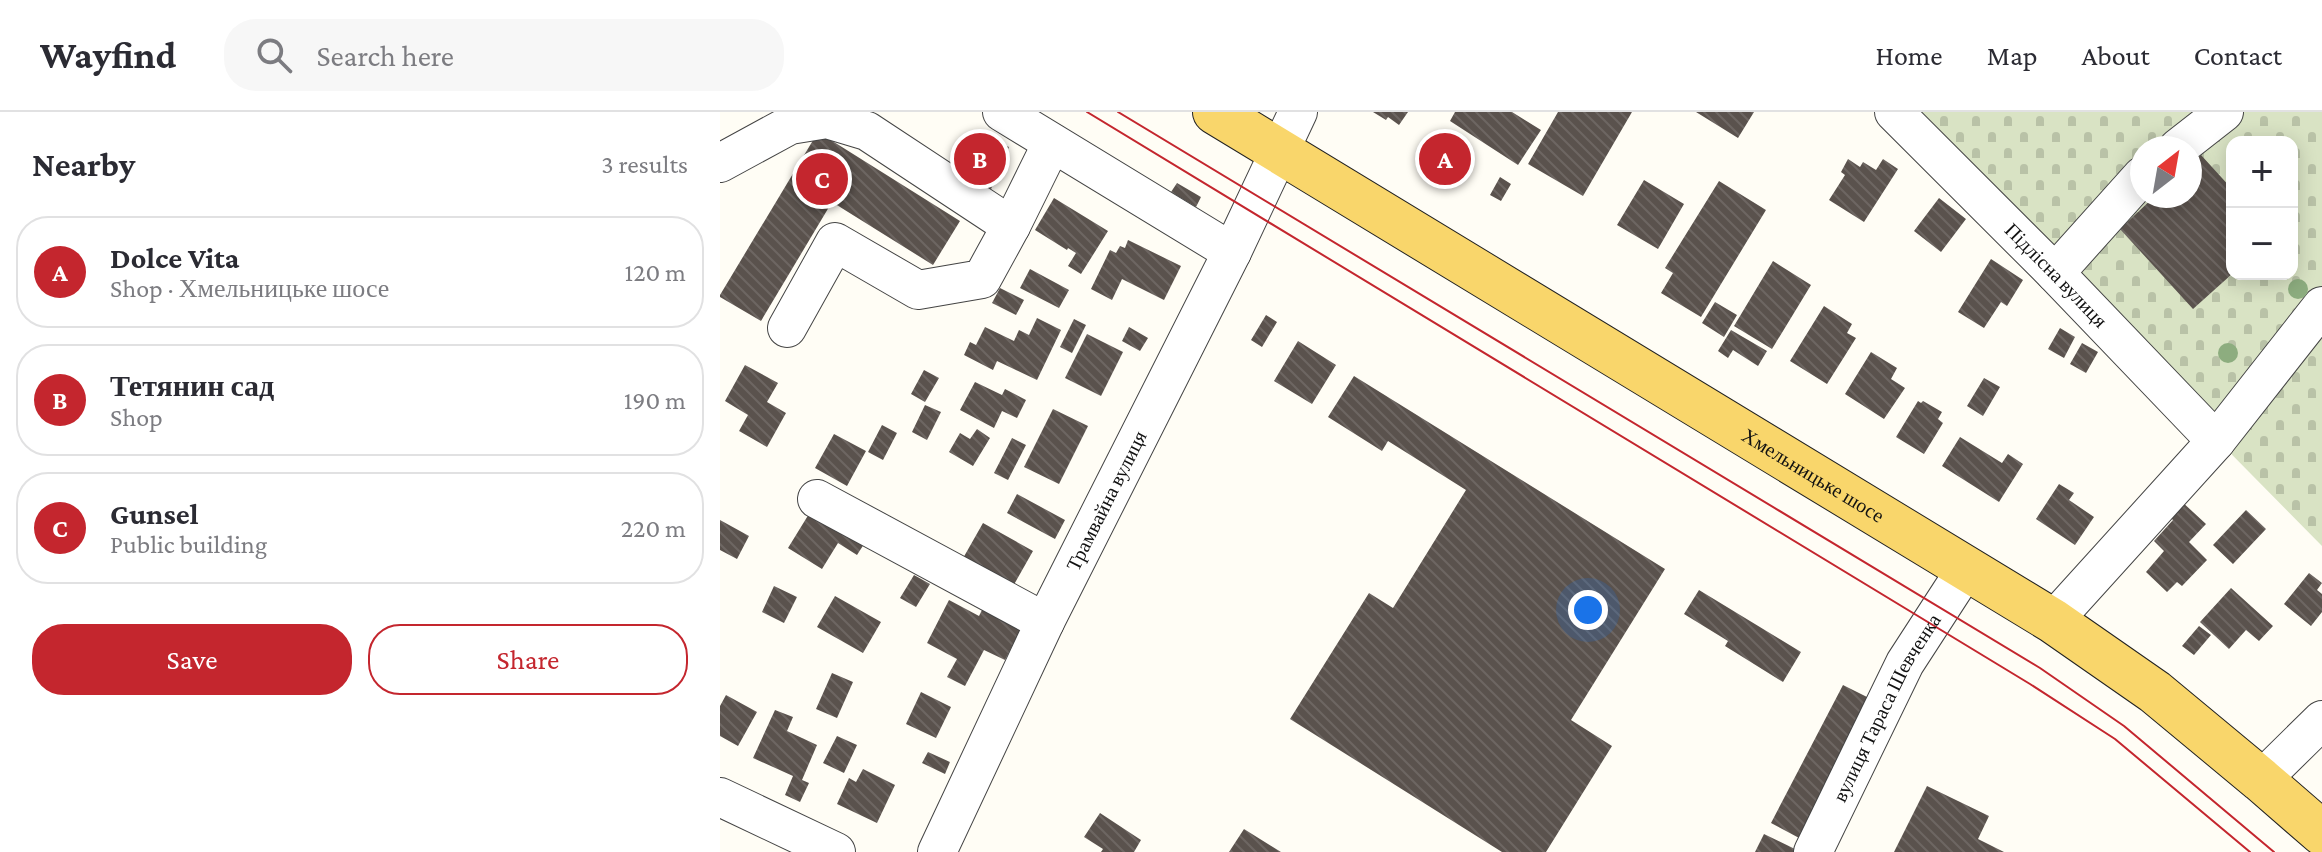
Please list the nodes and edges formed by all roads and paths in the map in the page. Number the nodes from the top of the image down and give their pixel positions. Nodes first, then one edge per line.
1 (1002, 112) edge
2 (1215, 112) edge
3 (1298, 112) edge
4 (1894, 112) edge
5 (2224, 112) edge
6 (2193, 136) edge
7 (1052, 143) junction
8 (1280, 151) junction
9 (720, 163) edge
10 (2130, 189) edge
11 (1011, 226) junction
12 (1232, 252) junction
13 (2055, 273) junction
14 (2322, 306) edge
15 (787, 328) dead end
16 (2216, 441) junction
17 (817, 499) dead end
18 (1966, 569) junction
19 (2053, 621) junction
20 (1045, 622) junction
21 (2322, 720) edge
22 (2261, 780) junction
23 (721, 801) edge
24 (2322, 833) edge
25 (836, 852) edge
26 (937, 852) edge
27 (1813, 852) edge

1 - 7 street
2 - 8 main road, Хмельницьке шосе
3 - 8 street
4 - 13 street, Підлісна вулиця
5 - 6 street
7 - 11 street
7 - 12 street
8 - 12 street, Трамвайна вулиця
8 - 18 main road, Хмельницьке шосе
9 - 11 street
10 - 13 street
11 - 15 street
12 - 20 street, Трамвайна вулиця
13 - 16 street, Підлісна вулиця
14 - 16 street
16 - 19 street
17 - 20 street
18 - 19 main road, Хмельницьке шосе
18 - 27 street, вулиця Тараса Шевченка
19 - 22 main road, Хмельницьке шосе
20 - 26 street, Трамвайна вулиця
21 - 22 street
22 - 24 main road, Хмельницьке шосе
23 - 25 street

